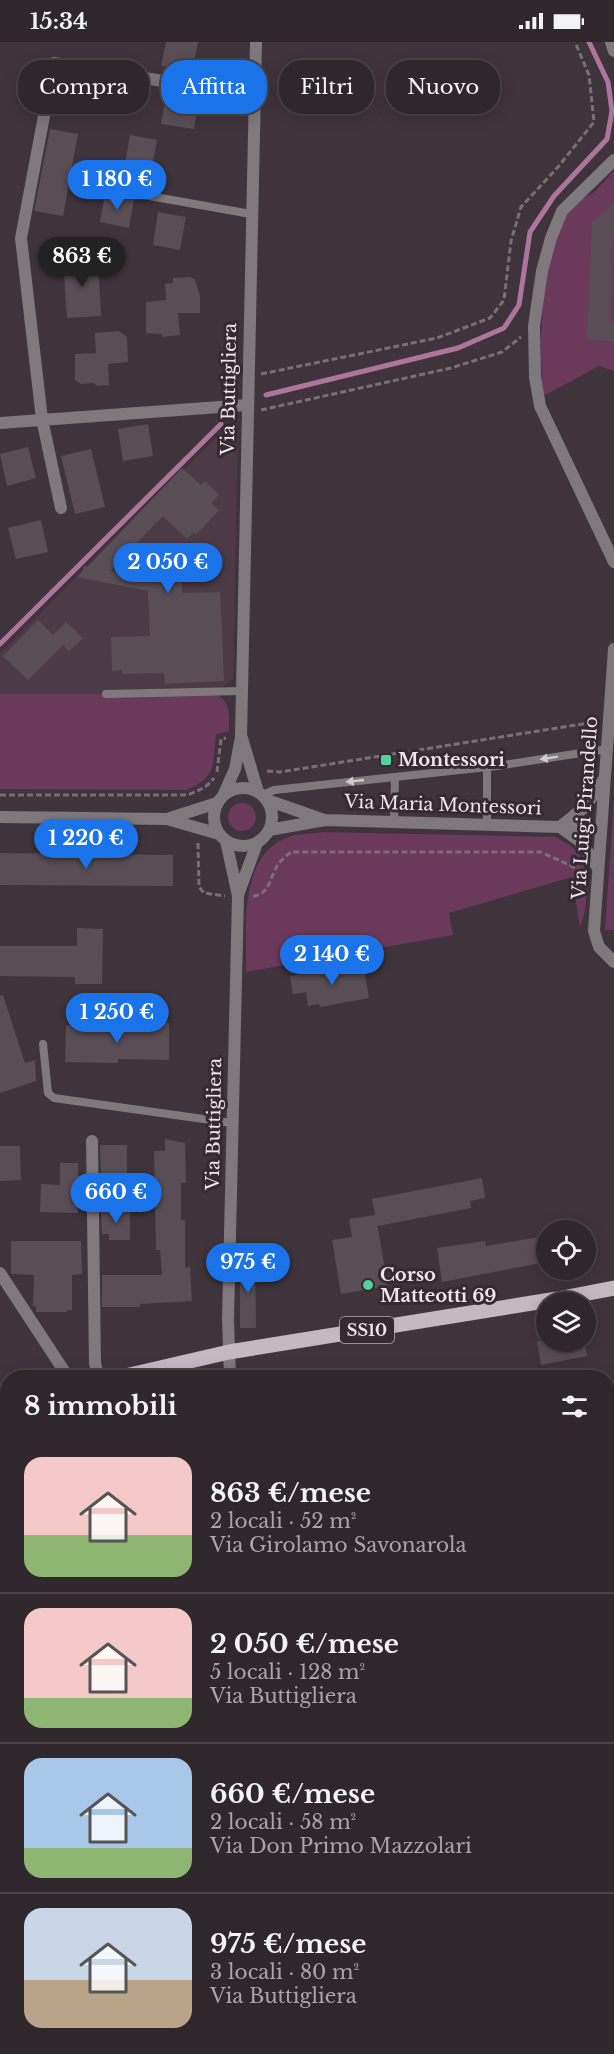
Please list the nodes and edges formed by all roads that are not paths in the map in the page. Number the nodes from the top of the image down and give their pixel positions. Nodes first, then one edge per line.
1 (256, 42) edge
2 (611, 42) edge
3 (614, 51) edge
4 (255, 60) edge
5 (161, 81) edge
6 (254, 114) edge
7 (614, 159) edge
8 (80, 177) dead end
9 (251, 214) junction
10 (247, 409) junction
11 (42, 419) junction
12 (0, 423) edge
13 (61, 508) dead end
14 (614, 562) edge
15 (614, 649) edge
16 (242, 692) junction
17 (106, 694) dead end
18 (236, 737) junction
19 (607, 749) junction
20 (487, 767) junction
21 (395, 777) junction
22 (605, 778) junction
23 (263, 796) junction
24 (220, 799) junction
25 (0, 817) edge
26 (167, 819) junction
27 (325, 820) junction
28 (394, 821) junction
29 (487, 824) junction
30 (560, 827) junction
31 (269, 830) junction
32 (600, 830) junction
33 (223, 837) junction
34 (257, 843) junction
35 (598, 868) junction
36 (238, 896) junction
37 (614, 962) edge
38 (43, 1044) dead end
39 (232, 1123) junction
40 (92, 1141) dead end
41 (0, 1273) edge
42 (614, 1288) edge
43 (229, 1352) junction
44 (63, 1370) edge
45 (96, 1370) edge
46 (151, 1370) edge
47 (230, 1370) edge

1 - 4 street, Via Buttigliera
2 - 3 street
5 - 11 street
6 - 9 street, Via Buttigliera
7 - 14 street
8 - 9 lane
9 - 10 street, Via Buttigliera
10 - 11 street
10 - 16 street, Via Buttigliera
11 - 12 street
11 - 13 street
15 - 19 street, Via Luigi Pirandello
16 - 17 lane
16 - 18 street, Via Buttigliera
18 - 23 street, Via Buttigliera
18 - 24 street, Via Buttigliera
19 -> 20 lane
19 - 22 street, Via Luigi Pirandello
20 - 21 lane
20 - 29 lane
21 -> 23 lane
21 - 28 lane
22 - 30 street, Via Maria Montessori
22 - 32 street, Via Luigi Pirandello
23 - 24 street
23 - 27 street, Via Maria Montessori
23 - 31 street
24 - 26 street
24 - 33 street
25 - 26 street
26 - 33 street
27 - 28 street, Via Maria Montessori
27 - 31 street, Via Maria Montessori
28 - 29 street, Via Maria Montessori
29 - 30 street, Via Maria Montessori
30 - 32 street, Via Maria Montessori
30 - 35 street, Via Maria Montessori
31 - 34 street
32 - 35 street, Via Luigi Pirandello
33 - 34 street
33 - 36 street, Via Buttigliera
34 - 36 street, Via Buttigliera
35 - 37 street, Via Luigi Pirandello
36 - 39 street, Via Buttigliera
38 - 39 lane
39 - 43 street, Via Buttigliera
40 - 45 street
41 - 44 street
42 - 43 main road, SS10
43 - 46 main road, SS10
43 - 47 street, Via Buttigliera

